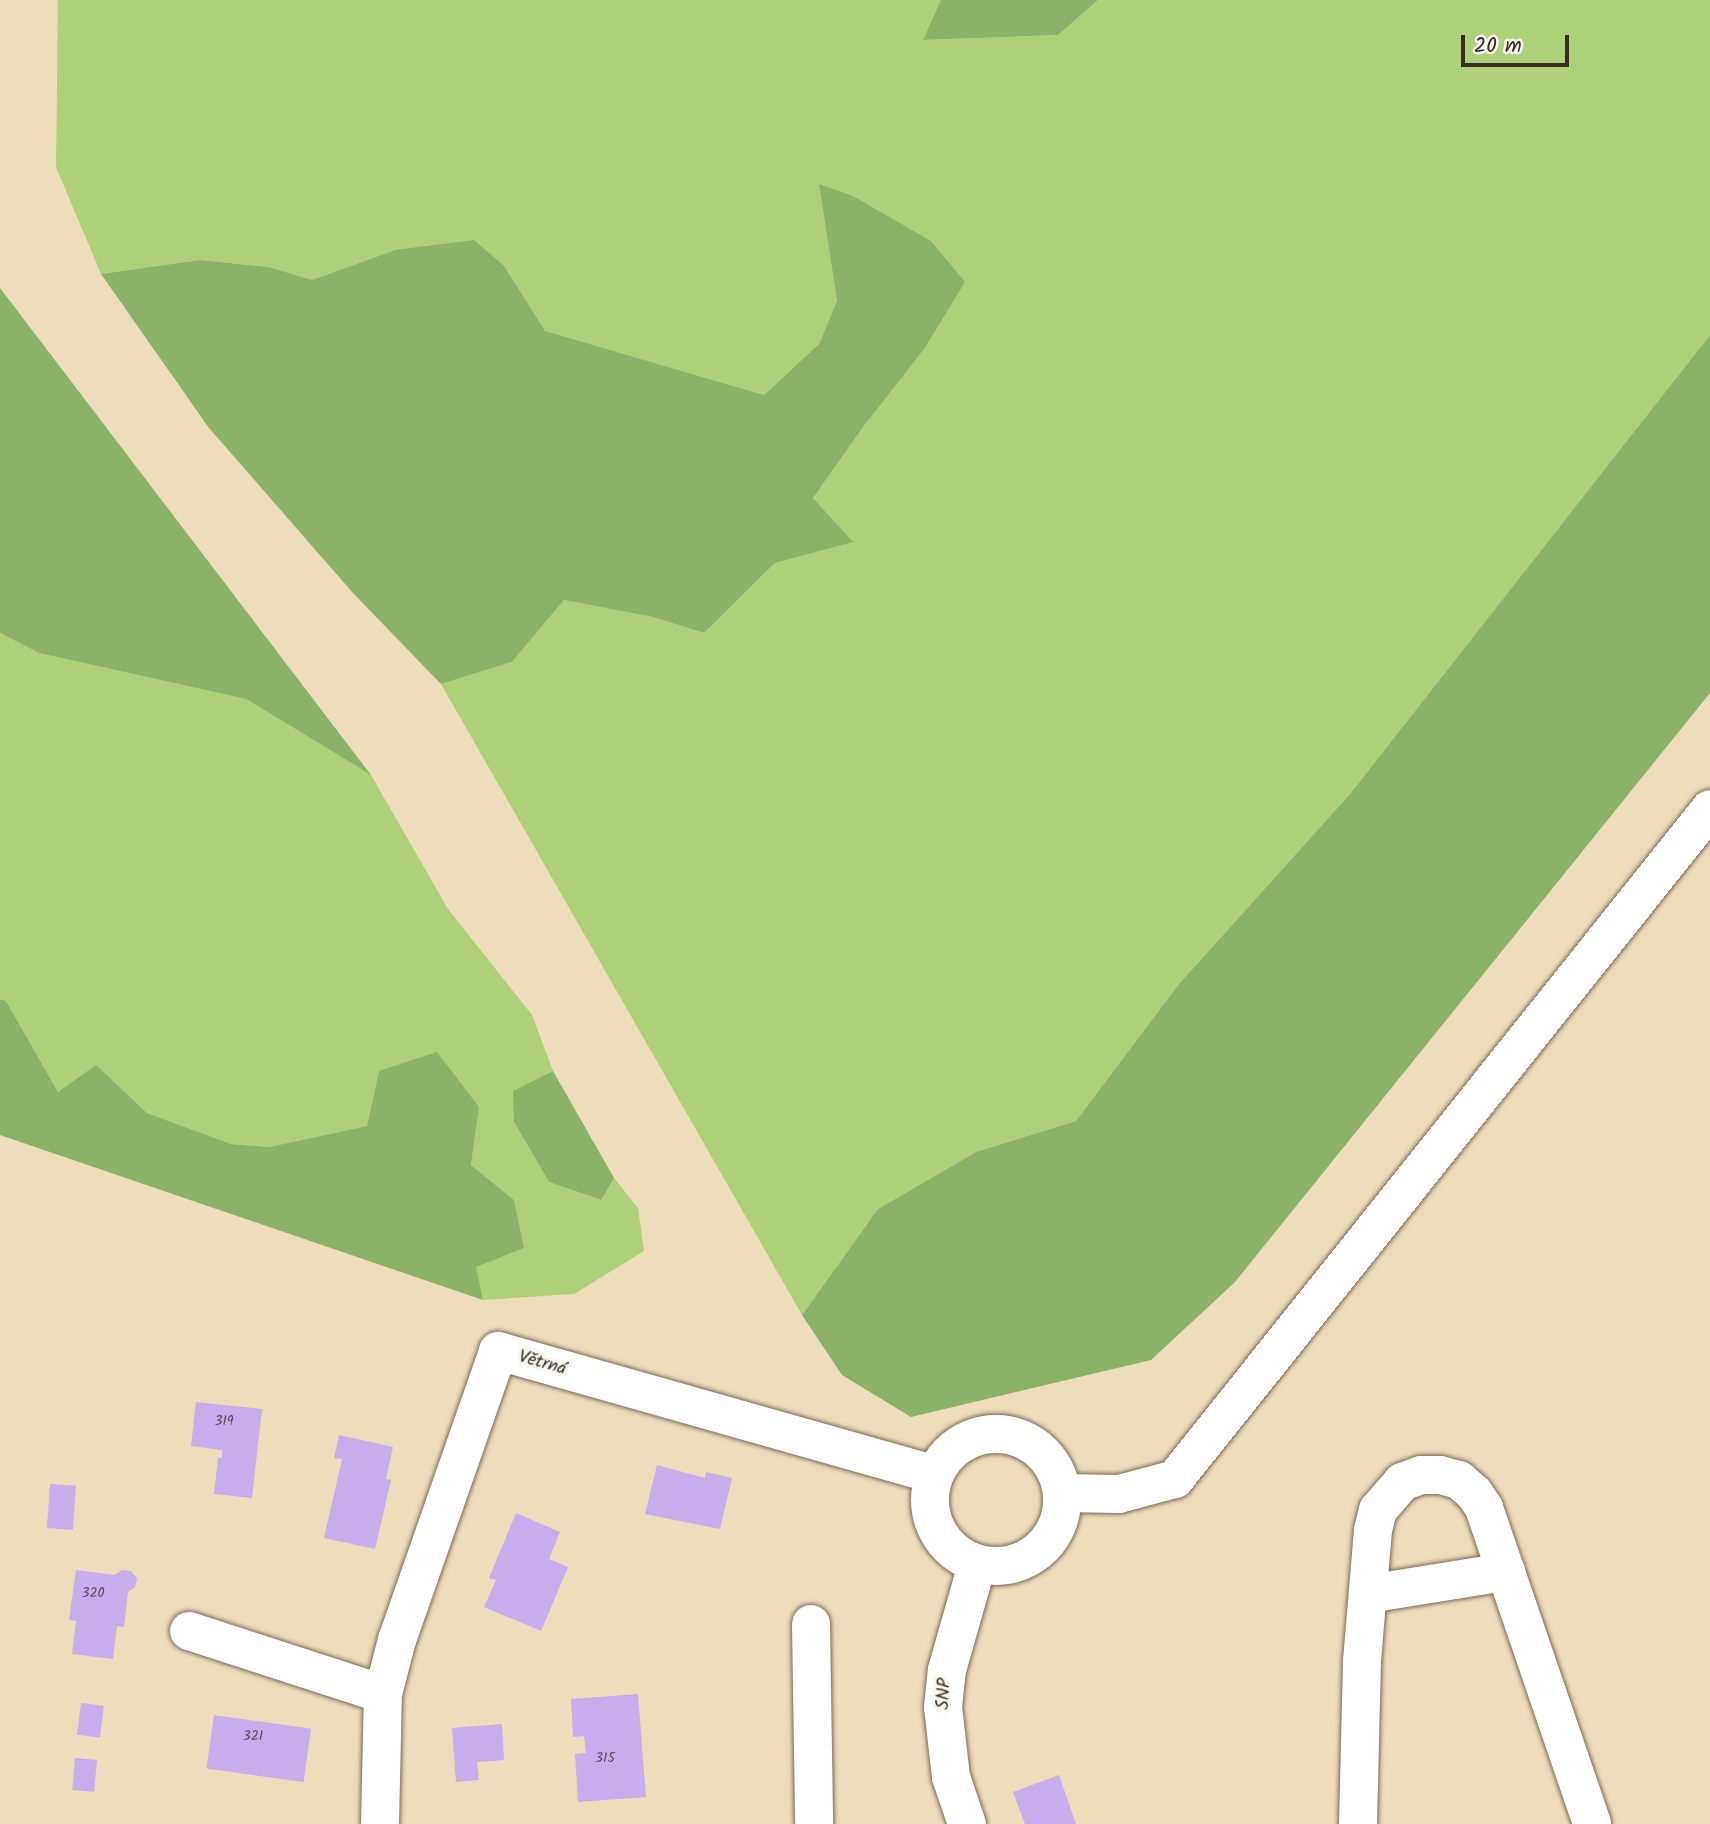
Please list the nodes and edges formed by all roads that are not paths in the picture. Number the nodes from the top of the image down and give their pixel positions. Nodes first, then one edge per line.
1 (1710, 809) edge
2 (934, 1474) junction
3 (1063, 1493) junction
4 (977, 1565) junction
5 (1506, 1572) junction
6 (1368, 1594) junction
7 (811, 1624) dead end
8 (190, 1631) dead end
9 (383, 1694) junction
10 (380, 1824) edge
11 (814, 1824) edge
12 (967, 1824) edge
13 (1358, 1824) edge
14 (1592, 1824) edge

1 - 3 street
2 - 3 street
2 - 4 street
2 - 9 street, Větrná
3 - 4 street
4 - 12 street, SNP
5 - 6 street
5 - 6 street
5 - 14 street
6 - 13 street
7 - 11 street
8 - 9 street
9 - 10 street, Větrná

